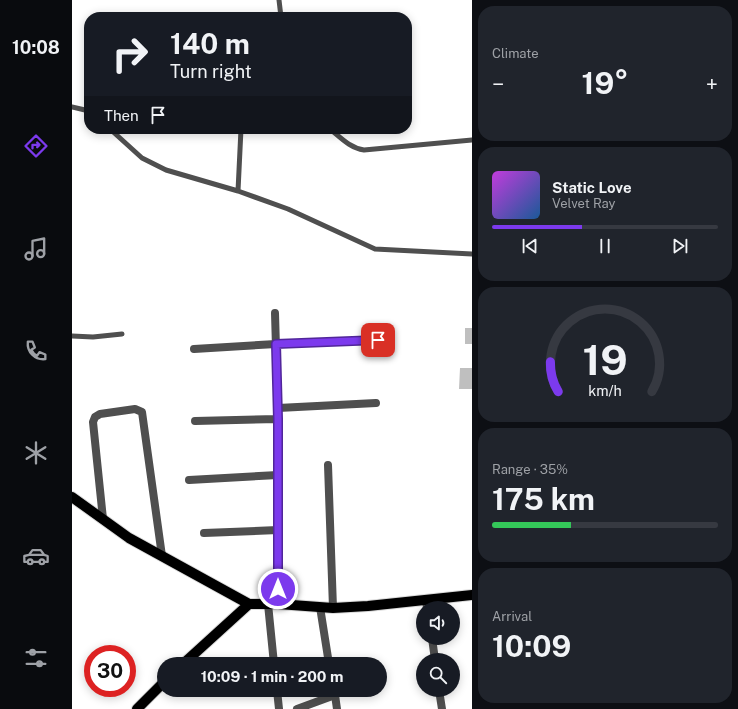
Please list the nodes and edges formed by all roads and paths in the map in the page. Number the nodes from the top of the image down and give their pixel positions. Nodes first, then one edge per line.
1 (279, 0) edge
2 (280, 12) edge
3 (72, 107) edge
4 (84, 110) edge
5 (116, 134) edge
6 (241, 134) edge
7 (336, 134) edge
8 (472, 140) edge
9 (238, 191) junction
10 (472, 254) edge
11 (275, 313) dead end
12 (122, 334) dead end
13 (72, 336) edge
14 (378, 340) dead end
15 (276, 344) junction
16 (194, 349) dead end
17 (376, 403) dead end
18 (278, 408) junction
19 (278, 419) junction
20 (195, 422) dead end
21 (328, 465) dead end
22 (278, 475) junction
23 (189, 480) dead end
24 (72, 497) edge
25 (103, 519) junction
26 (278, 530) junction
27 (204, 533) dead end
28 (162, 556) junction
29 (472, 595) edge
30 (442, 601) edge
31 (250, 604) junction
32 (273, 604) junction
33 (416, 604) edge
34 (320, 607) junction
35 (333, 608) junction
36 (191, 657) edge
37 (274, 657) edge
38 (329, 657) edge
39 (157, 689) edge
40 (278, 697) edge
41 (323, 697) edge
42 (335, 697) edge
43 (440, 697) edge
44 (137, 709) edge
45 (279, 709) edge
46 (297, 709) edge
47 (337, 709) edge
48 (442, 709) edge

1 - 2 lane
3 - 4 lane
5 - 9 lane
6 - 9 lane
7 - 8 lane
9 - 10 lane
11 - 15 street
12 - 13 lane
14 - 15 street
15 - 16 street
15 - 18 street
17 - 18 street
18 - 19 street
19 - 20 street
19 - 22 street
21 - 35 street
22 - 23 street
22 - 26 street
24 - 25 main road
25 - 28 main road
25 - 28 street
26 - 27 street
26 - 32 street
28 - 31 main road
29 - 30 main road
31 - 32 main road
31 - 36 main road
32 - 34 main road
32 - 37 street
33 - 35 main road
34 - 35 main road
34 - 38 street
39 - 44 main road
40 - 45 street
41 - 46 street
42 - 47 street
43 - 48 street

